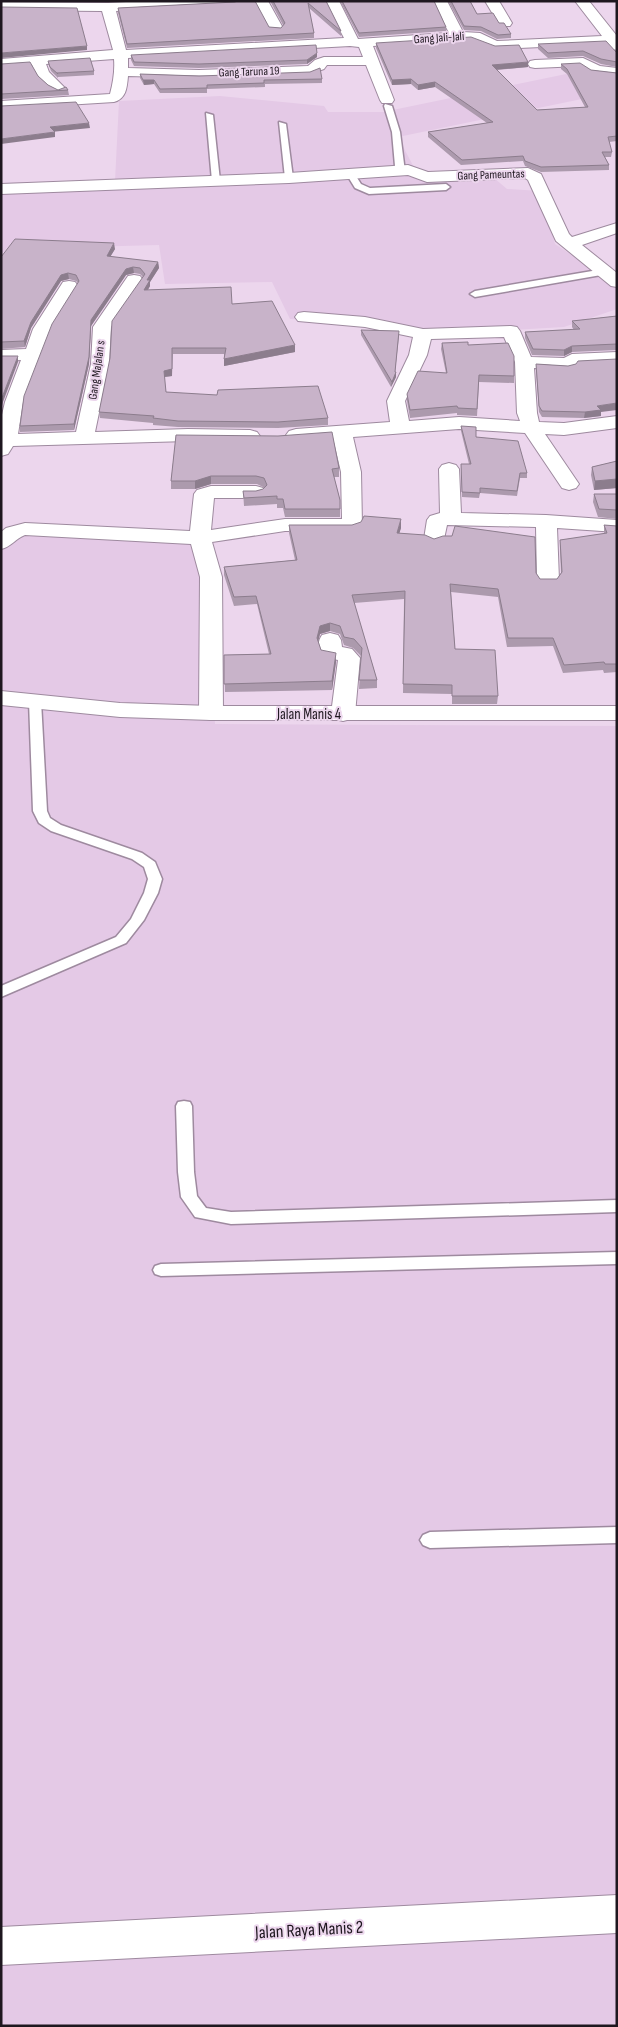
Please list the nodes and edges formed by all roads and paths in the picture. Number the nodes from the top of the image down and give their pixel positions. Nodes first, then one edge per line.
1 (235, 1) edge
2 (261, 1) edge
3 (332, 1) edge
4 (440, 1) edge
5 (492, 1) edge
6 (582, 1) edge
7 (1, 6) edge
8 (108, 7) junction
9 (505, 23) edge
10 (276, 28) edge
11 (458, 37) junction
12 (354, 42) junction
13 (615, 42) edge
14 (122, 54) junction
15 (9, 59) edge
16 (37, 59) junction
17 (371, 61) junction
18 (536, 64) dead end
19 (124, 72) junction
20 (617, 72) edge
21 (59, 89) edge
22 (387, 103) joint
23 (1, 105) edge
24 (209, 115) dead end
25 (282, 124) dead end
26 (402, 170) junction
27 (351, 174) junction
28 (289, 178) junction
29 (216, 181) junction
30 (446, 187) dead end
31 (1, 189) edge
32 (617, 228) edge
33 (570, 243) junction
34 (610, 277) edge
35 (134, 280) dead end
36 (69, 286) dead end
37 (475, 294) dead end
38 (304, 317) dead end
39 (423, 334) junction
40 (33, 354) junction
41 (1, 356) edge
42 (617, 357) edge
43 (524, 362) junction
44 (617, 422) edge
45 (530, 427) junction
46 (400, 428) junction
47 (342, 433) junction
48 (84, 439) junction
49 (4, 445) edge
50 (449, 469) dead end
51 (569, 484) dead end
52 (256, 492) edge
53 (452, 519) junction
54 (546, 521) junction
55 (617, 526) edge
56 (200, 538) junction
57 (434, 538) edge
58 (1, 543) edge
59 (548, 580) edge
60 (330, 640) dead end
61 (1, 698) edge
62 (35, 701) junction
63 (344, 703) junction
64 (210, 713) junction
65 (617, 713) edge
66 (1, 992) edge
67 (184, 1106) dead end
68 (617, 1206) edge
69 (617, 1258) edge
70 (160, 1270) dead end
71 (617, 1535) edge
72 (430, 1540) dead end
73 (617, 1914) edge
74 (1, 1946) edge

1 - 8 street
2 - 10 street
3 - 12 street
4 - 11 street
5 - 9 street
6 - 13 street
7 - 8 street
8 - 14 street
11 - 12 street, Gang Jali-Jali
11 - 13 street, Gang Jali-Jali
12 - 14 street, Gang Jali-Jali
12 - 17 street
14 - 16 street, Gang Jali-Jali
14 - 19 street
15 - 16 street, Gang Jali-Jali
16 - 21 street
17 - 19 street, Gang Taruna 19
17 - 22 street
18 - 20 street
19 - 23 street
22 - 26 lane
24 - 29 lane
25 - 28 lane
26 - 27 street
26 - 33 street, Gang Pameuntas
27 - 28 street
27 - 30 lane
28 - 29 street
29 - 31 street
32 - 33 street
33 - 34 street
34 - 37 lane
35 - 48 street, Gang MaJalan s
36 - 40 street
38 - 39 street
39 - 43 street
39 - 46 street
40 - 41 street
40 - 49 street
42 - 43 street
43 - 45 street
44 - 45 street
45 - 46 street
45 - 51 street
46 - 47 street
47 - 48 street
47 - 56 street
48 - 49 street
50 - 53 street
52 - 56 street
53 - 54 street
53 - 57 street
54 - 55 street
54 - 59 street
56 - 58 street
56 - 64 street
60 - 63 street
61 - 62 street, Jalan Manis 4
62 - 64 street, Jalan Manis 4
62 - 66 lane
63 - 64 street, Jalan Manis 4
63 - 65 street, Jalan Manis 4
67 - 68 lane
69 - 70 lane
71 - 72 lane
73 - 74 street, Jalan Raya Manis 2

